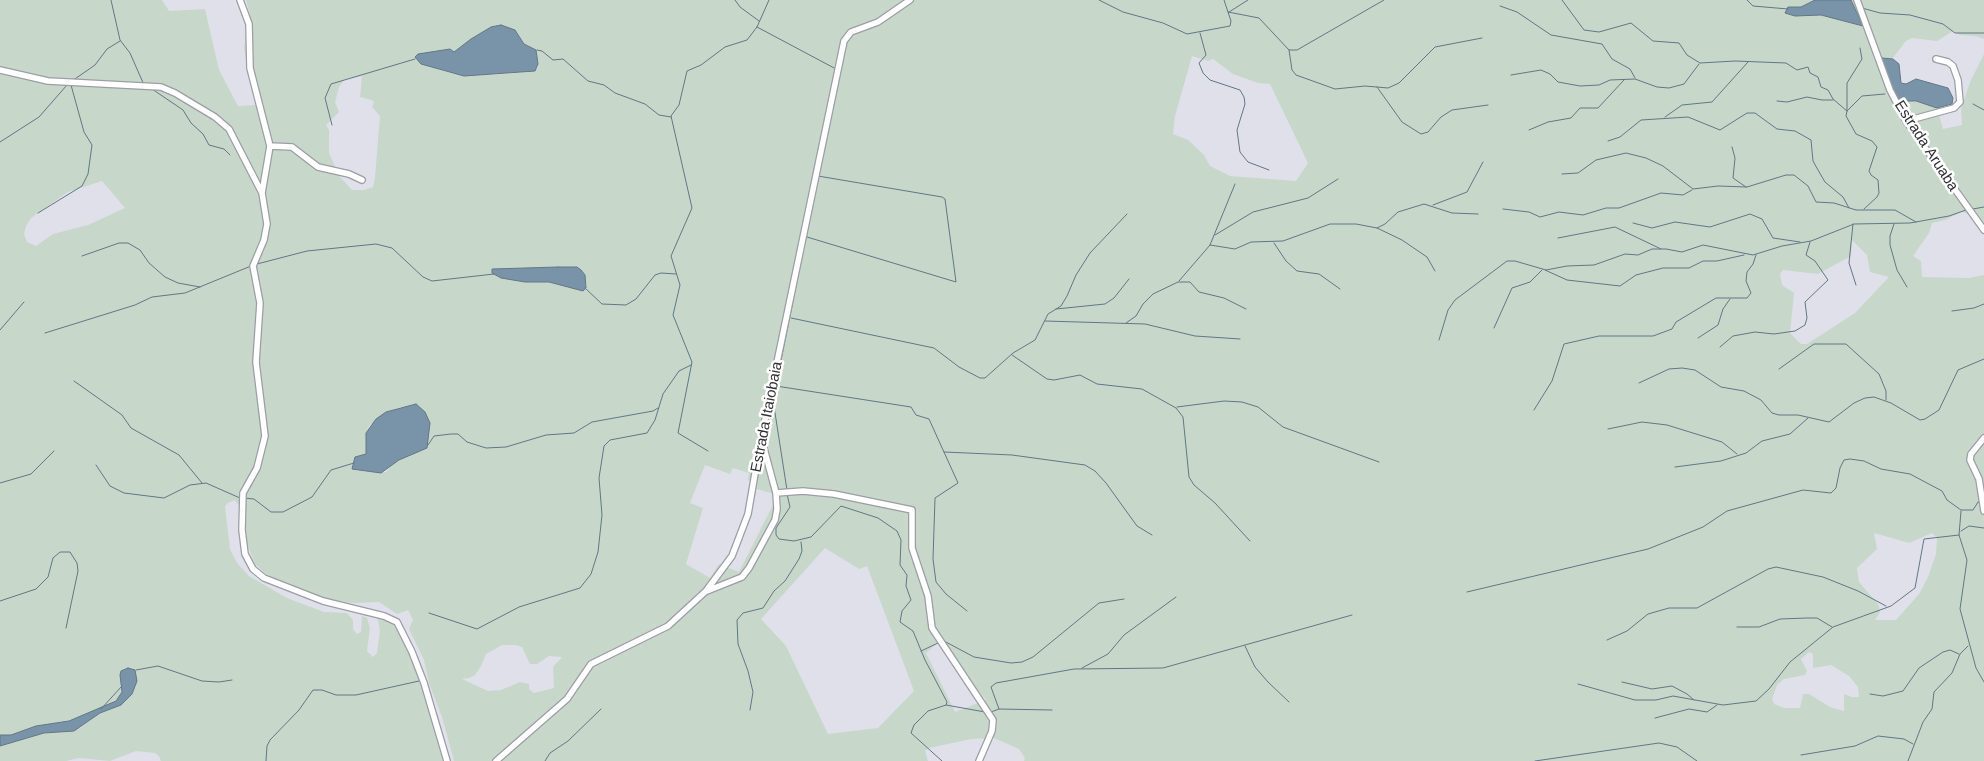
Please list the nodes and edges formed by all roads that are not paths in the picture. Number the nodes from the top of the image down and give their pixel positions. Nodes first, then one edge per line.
1 (240, 0) edge
2 (910, 0) edge
3 (1857, 0) edge
4 (1936, 59) dead end
5 (0, 70) edge
6 (1906, 120) junction
7 (270, 146) junction
8 (362, 180) dead end
9 (262, 193) junction
10 (1984, 230) edge
11 (1984, 438) edge
12 (761, 439) junction
13 (776, 493) junction
14 (1984, 511) edge
15 (706, 591) junction
16 (446, 761) edge
17 (496, 761) edge
18 (979, 761) edge

1 - 7 street
2 - 12 street, Estrada Itaiobaia
3 - 6 street, Estrada Aruaba
4 - 6 street
5 - 9 street
6 - 10 street, Estrada Aruaba
7 - 8 street
7 - 9 street
9 - 16 street
11 - 14 street
12 - 13 street
12 - 15 street, Estrada Itaiobaia
13 - 15 street
13 - 18 street
15 - 17 street, Estrada Itaiobaia

